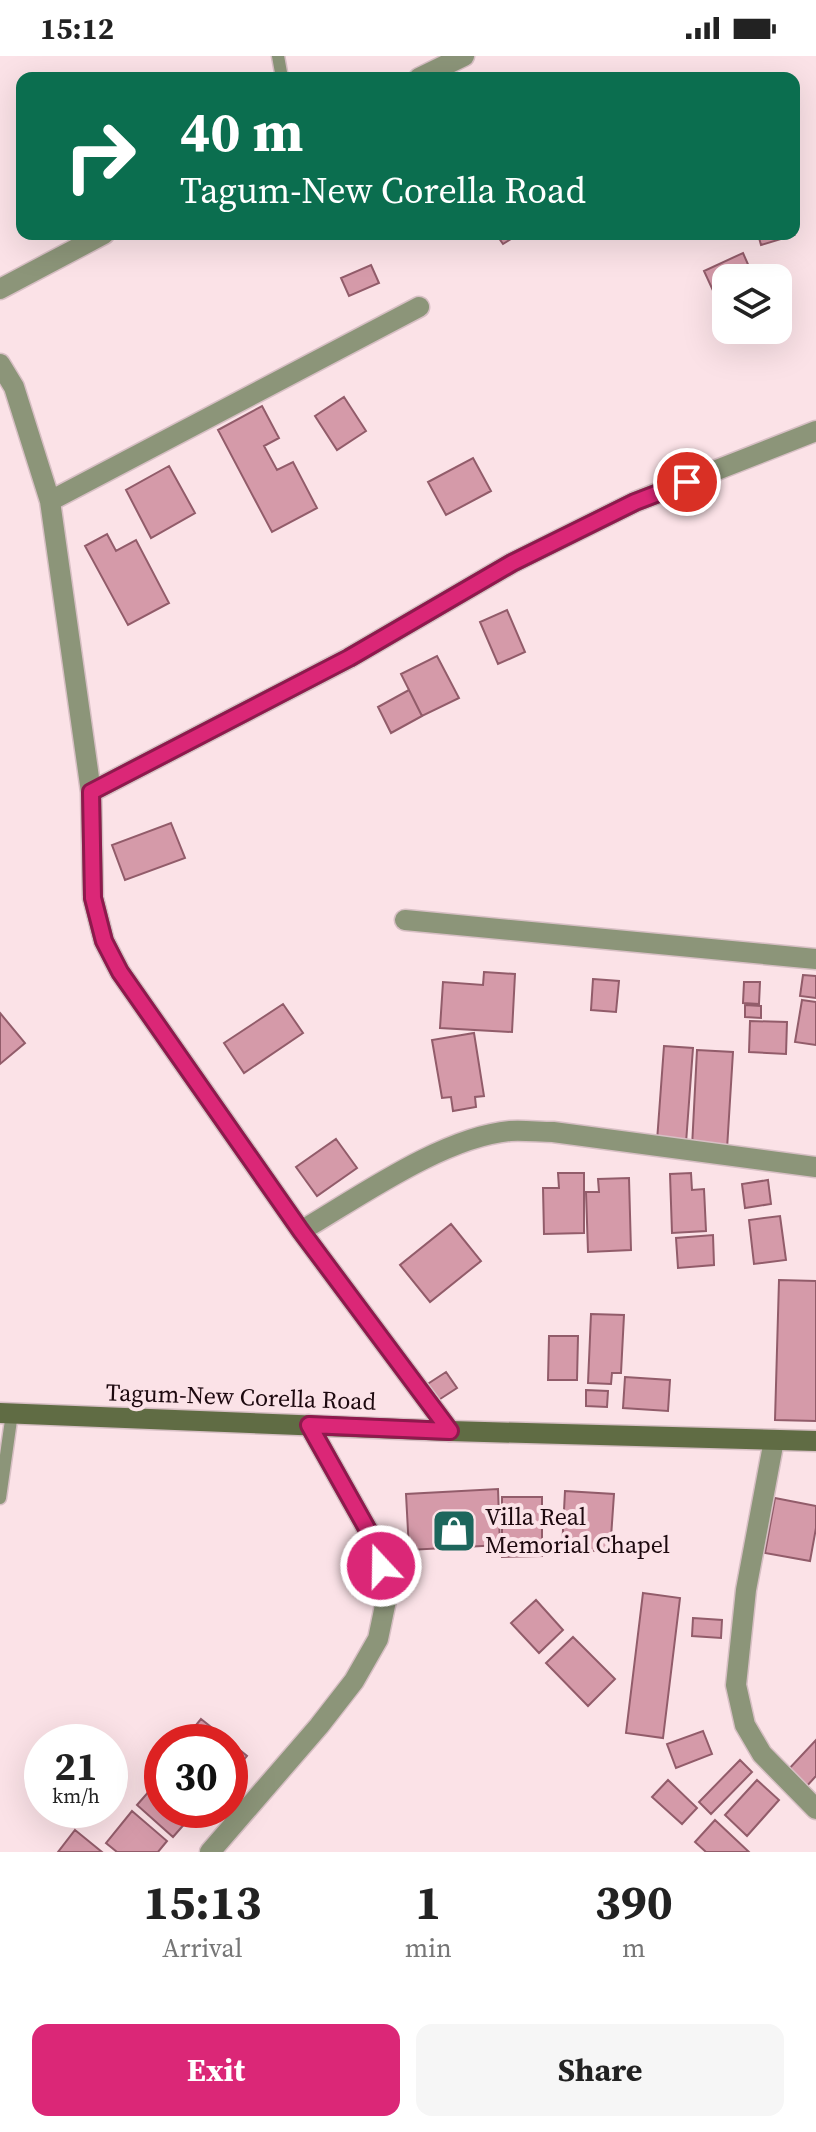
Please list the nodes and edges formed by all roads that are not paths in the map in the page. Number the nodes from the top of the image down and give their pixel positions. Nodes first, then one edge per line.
1 (464, 56) edge
2 (431, 72) edge
3 (93, 240) edge
4 (0, 289) edge
5 (419, 307) dead end
6 (0, 364) edge
7 (816, 431) edge
8 (50, 501) junction
9 (91, 792) junction
10 (405, 920) dead end
11 (816, 959) edge
12 (816, 1167) edge
13 (301, 1231) junction
14 (6, 1413) edge
15 (309, 1425) junction
16 (450, 1431) junction
17 (774, 1440) junction
18 (816, 1441) edge
19 (0, 1498) edge
20 (816, 1809) edge
21 (210, 1852) edge

1 - 2 street
3 - 4 street
5 - 8 street
6 - 8 street
7 - 9 street
8 - 9 street
9 - 13 street
10 - 11 street
12 - 13 street
13 - 16 street
14 - 15 main road, Tagum-New Corella Road
14 - 19 lane
15 - 16 main road, Tagum-New Corella Road
15 - 21 street
16 - 17 main road, Tagum-New Corella Road
17 - 18 main road, Tagum-New Corella Road
17 - 20 street

